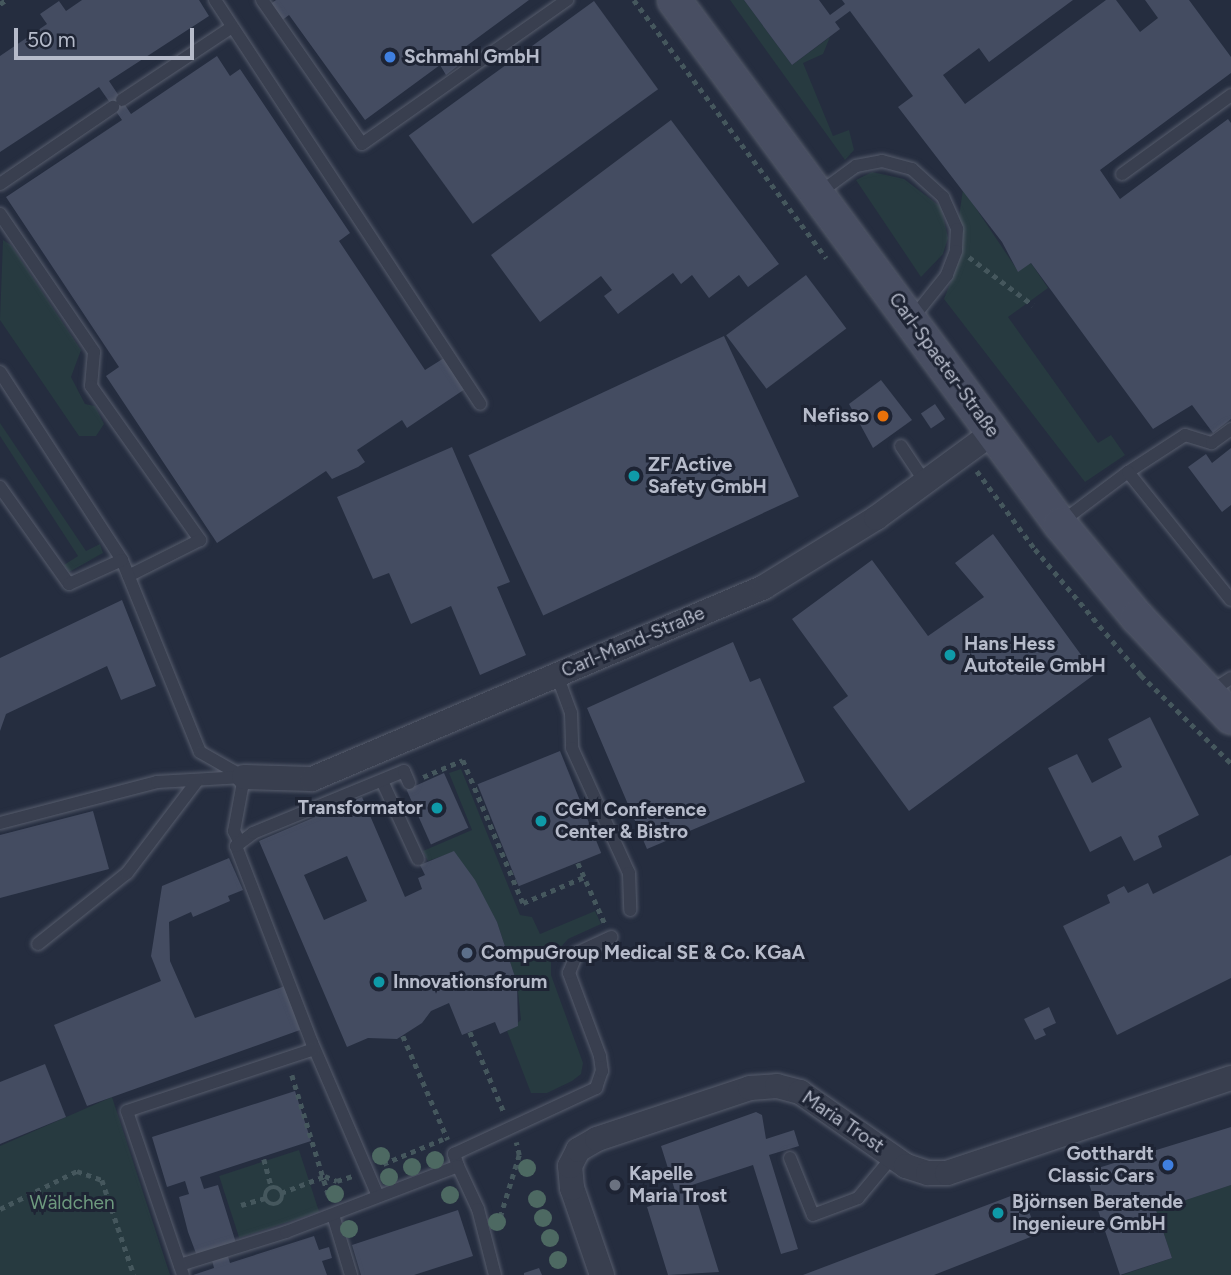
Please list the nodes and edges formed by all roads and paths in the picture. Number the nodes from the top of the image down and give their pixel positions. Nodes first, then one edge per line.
1 (6, 0) edge
2 (215, 0) edge
3 (262, 0) edge
4 (567, 0) edge
5 (674, 0) edge
6 (0, 4) edge
7 (232, 27) junction
8 (1231, 95) edge
9 (1122, 174) dead end
10 (0, 184) edge
11 (820, 193) junction
12 (0, 214) edge
13 (956, 251) junction
14 (1032, 305) dead end
15 (911, 320) junction
16 (0, 372) edge
17 (480, 404) dead end
18 (1231, 429) edge
19 (992, 433) junction
20 (901, 446) dead end
21 (1128, 472) junction
22 (925, 482) junction
23 (0, 486) edge
24 (1060, 524) junction
25 (122, 560) junction
26 (128, 576) junction
27 (1231, 600) edge
28 (557, 675) junction
29 (1219, 685) edge
30 (1231, 717) edge
31 (244, 777) junction
32 (197, 781) junction
33 (382, 781) junction
34 (409, 783) joint
35 (0, 822) edge
36 (239, 841) junction
37 (418, 859) dead end
38 (578, 863) dead end
39 (584, 877) junction
40 (630, 910) dead end
41 (595, 931) dead end
42 (612, 937) dead end
43 (38, 944) dead end
44 (470, 1032) dead end
45 (403, 1036) dead end
46 (314, 1049) junction
47 (287, 1059) junction
48 (1231, 1079) edge
49 (515, 1108) dead end
50 (504, 1113) junction
51 (493, 1118) dead end
52 (512, 1127) junction
53 (458, 1133) dead end
54 (447, 1138) junction
55 (893, 1156) junction
56 (790, 1158) dead end
57 (264, 1159) dead end
58 (456, 1160) junction
59 (367, 1170) junction
60 (325, 1176) junction
61 (272, 1188) junction
62 (281, 1193) junction
63 (378, 1196) junction
64 (266, 1198) junction
65 (241, 1205) dead end
66 (0, 1209) edge
67 (333, 1215) junction
68 (503, 1227) dead end
69 (182, 1270) edge
70 (134, 1275) edge
71 (351, 1275) edge
72 (495, 1275) edge
73 (602, 1275) edge

1 - 6 path
2 - 7 lane
3 - 4 lane
5 - 11 street, Carl-Spaeter-Straße
7 - 10 lane
7 - 17 lane
8 - 9 lane
11 - 13 lane
11 - 15 street, Carl-Spaeter-Straße
12 - 26 lane
13 - 14 path
13 - 15 lane
15 - 19 street, Carl-Spaeter-Straße
16 - 25 lane
18 - 21 lane
19 - 22 street, Carl-Mand-Straße
19 - 24 street, Carl-Spaeter-Straße
20 - 22 lane
21 - 24 lane
21 - 27 lane
22 - 28 street, Carl-Mand-Straße
23 - 25 lane
24 - 29 street, Carl-Spaeter-Straße
25 - 26 lane
26 - 31 lane
28 - 31 street, Carl-Mand-Straße
28 - 40 lane
29 - 30 street, Carl-Spaeter-Straße
31 - 32 lane
31 - 36 lane
32 - 35 lane
32 - 43 lane
33 - 34 lane
33 - 36 lane
33 - 37 lane
34 - 39 path
36 - 46 lane
38 - 39 path
39 - 41 path
42 - 52 lane
44 - 50 path
45 - 54 path
46 - 47 lane
46 - 59 lane
47 - 60 path
47 - 69 lane
48 - 55 street, Maria Trost
49 - 50 path
50 - 51 path
52 - 58 lane
52 - 68 path
53 - 54 path
54 - 58 path
54 - 59 path
55 - 56 lane
55 - 73 street, Maria Trost
57 - 61 path
58 - 63 lane
58 - 72 lane
59 - 60 path
59 - 63 lane
60 - 62 path
60 - 67 path
61 - 62 path
61 - 64 path
62 - 64 path
63 - 67 lane
64 - 65 path
66 - 70 path
67 - 69 lane
67 - 71 lane

